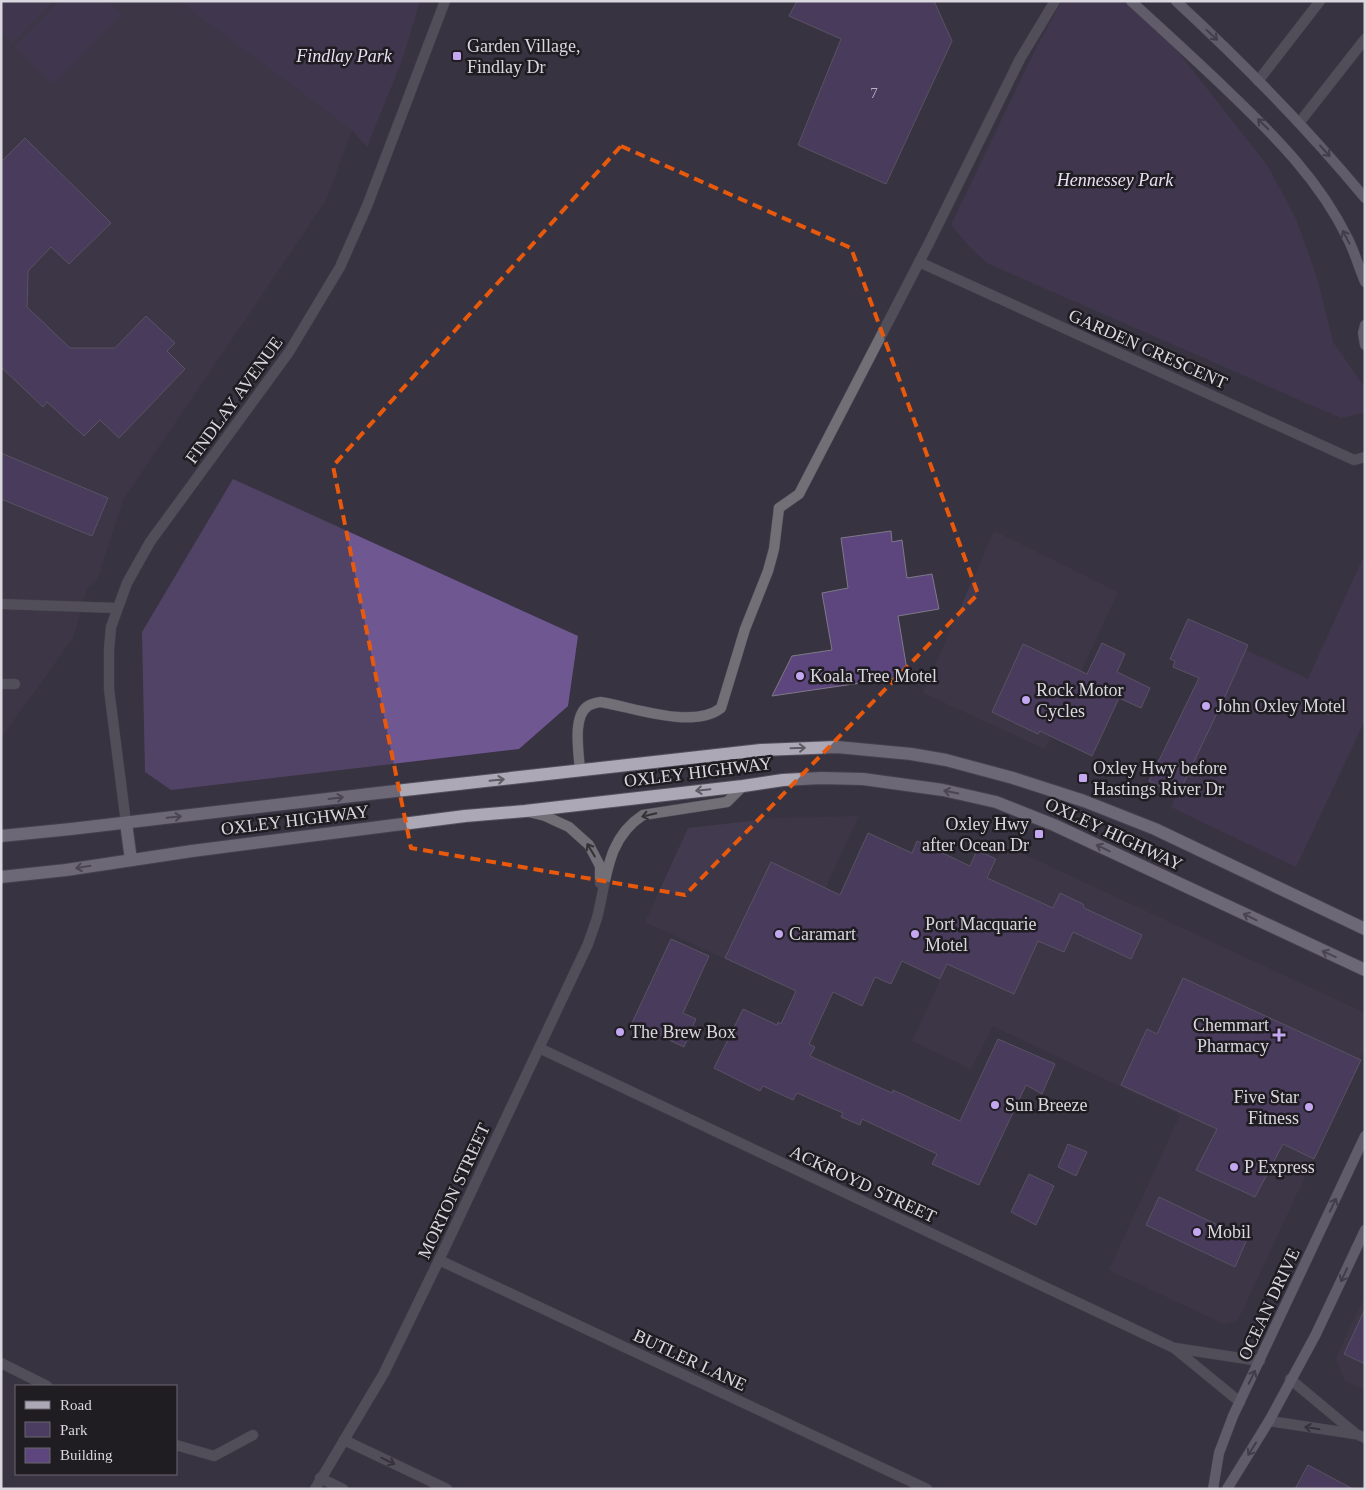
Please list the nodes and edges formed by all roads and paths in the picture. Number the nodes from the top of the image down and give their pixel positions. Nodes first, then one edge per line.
1 (445, 1) edge
2 (1055, 1) edge
3 (1131, 1) edge
4 (1176, 1) edge
5 (1320, 1) edge
6 (1365, 39) edge
7 (1258, 81) junction
8 (1299, 123) junction
9 (1365, 198) edge
10 (919, 262) junction
11 (1365, 282) edge
12 (1365, 325) edge
13 (1365, 345) edge
14 (1365, 457) edge
15 (1, 604) edge
16 (117, 608) junction
17 (1, 684) edge
18 (15, 684) dead end
19 (580, 771) junction
20 (743, 786) junction
21 (525, 811) junction
22 (126, 823) junction
23 (1, 836) edge
24 (131, 860) junction
25 (1, 877) edge
26 (601, 897) junction
27 (1365, 929) edge
28 (1365, 970) edge
29 (539, 1048) junction
30 (1365, 1136) edge
31 (1365, 1230) edge
32 (439, 1260) junction
33 (1174, 1348) junction
34 (1260, 1361) junction
35 (1, 1363) edge
36 (1290, 1379) junction
37 (45, 1385) edge
38 (1240, 1402) junction
39 (1269, 1421) junction
40 (253, 1435) dead end
41 (1360, 1436) edge
42 (344, 1440) junction
43 (178, 1446) edge
44 (320, 1478) junction
45 (315, 1489) edge
46 (343, 1489) edge
47 (447, 1489) edge
48 (927, 1489) edge
49 (1213, 1489) edge
50 (1227, 1489) edge

1 - 16 street, FINDLAY AVENUE
2 - 10 street
11 -> 3 main road
4 -> 7 main road
5 - 7 street
6 - 8 street
7 - 8 main road
8 -> 9 main road
10 - 14 street, GARDEN CRESCENT
10 - 19 street
12 - 13 main road
15 - 16 street
16 - 22 street, FINDLAY AVENUE
17 - 18 street
22 -> 19 main road, OXLEY HIGHWAY
19 -> 27 main road, OXLEY HIGHWAY
20 -> 21 main road, OXLEY HIGHWAY
20 -> 26 street, MORTON STREET
28 -> 20 main road, OXLEY HIGHWAY
21 - 24 main road, OXLEY HIGHWAY
26 -> 21 street, MORTON STREET
22 - 23 main road, OXLEY HIGHWAY
22 - 24 main road
24 -> 25 main road, OXLEY HIGHWAY
26 - 29 street, MORTON STREET
29 - 32 street, MORTON STREET
29 - 33 street, ACKROYD STREET
34 -> 30 main road, OCEAN DRIVE
31 -> 36 main road
32 - 42 street, MORTON STREET
32 - 48 street, BUTLER LANE
33 - 34 street, ACKROYD STREET
33 - 38 street, ACKROYD STREET
38 -> 34 main road, OCEAN DRIVE
35 - 37 street
36 - 39 main road
36 - 41 street
38 - 49 main road, OCEAN DRIVE
41 -> 39 street
39 -> 50 main road
40 - 43 street
42 - 44 street, MORTON STREET
42 -> 47 street
44 - 45 street, MORTON STREET
44 - 46 street

